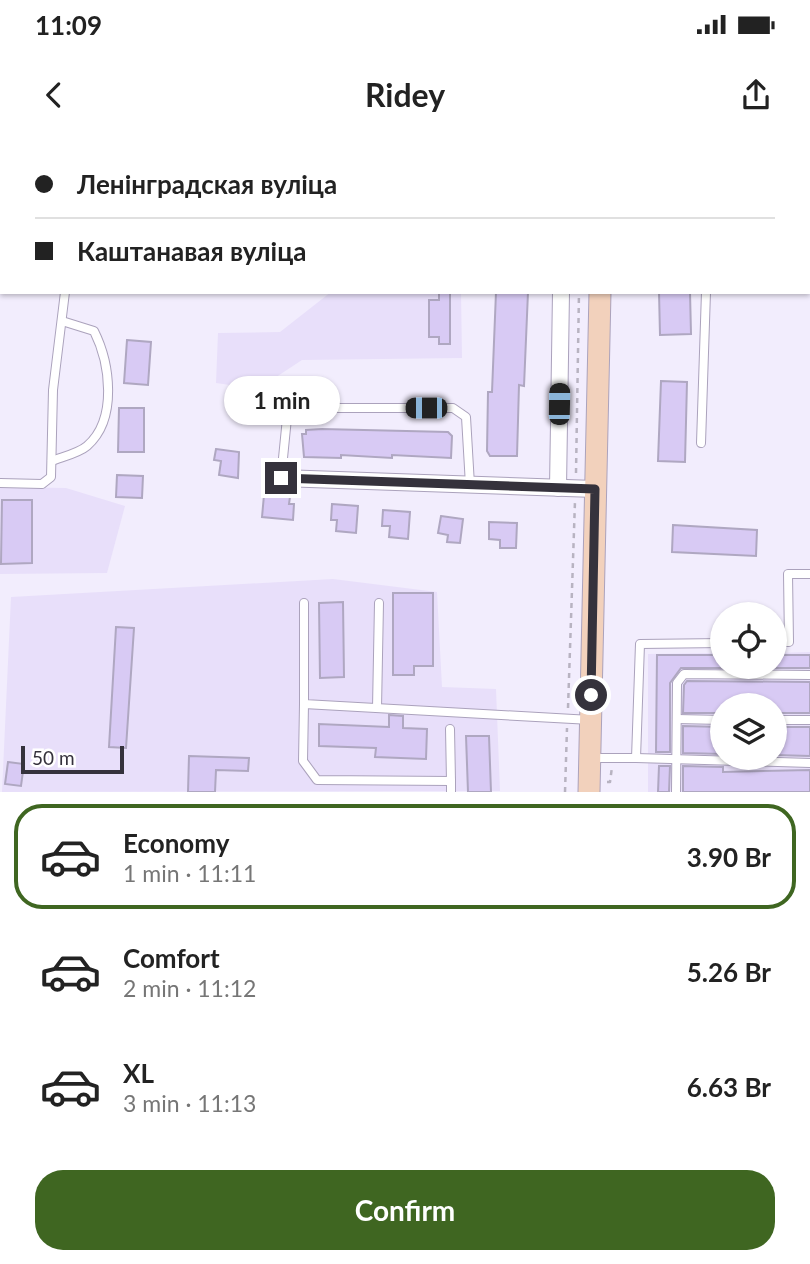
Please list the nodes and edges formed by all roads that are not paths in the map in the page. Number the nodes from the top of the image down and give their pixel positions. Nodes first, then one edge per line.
1 (65, 294) edge
2 (561, 294) edge
3 (600, 294) edge
4 (706, 294) edge
5 (62, 321) junction
6 (701, 443) dead end
7 (52, 461) junction
8 (281, 478) joint
9 (0, 483) edge
10 (470, 485) junction
11 (558, 488) junction
12 (585, 489) junction
13 (810, 574) edge
14 (304, 603) dead end
15 (379, 603) dead end
16 (787, 642) edge
17 (710, 643) edge
18 (810, 675) edge
19 (304, 704) junction
20 (377, 708) junction
21 (677, 719) junction
22 (590, 720) junction
23 (710, 720) edge
24 (787, 720) edge
25 (810, 720) edge
26 (450, 729) dead end
27 (590, 758) junction
28 (636, 758) junction
29 (676, 760) junction
30 (810, 762) edge
31 (451, 781) junction
32 (451, 792) edge
33 (589, 792) edge
34 (676, 792) edge

1 - 5 lane
2 - 11 street
3 - 12 main road
4 - 6 lane
5 - 7 lane
5 - 7 lane
7 - 9 lane
8 - 10 street
8 - 10 lane
10 - 11 street
11 - 12 street
12 - 22 main road
13 - 16 lane
14 - 19 lane
15 - 20 lane
17 - 28 lane
18 - 21 lane
19 - 20 lane
19 - 31 lane
20 - 22 lane
21 - 23 lane
21 - 29 lane
22 - 27 main road
24 - 25 lane
26 - 31 lane
27 - 28 lane
27 - 33 main road
28 - 29 lane
29 - 30 lane
29 - 34 lane
31 - 32 lane

